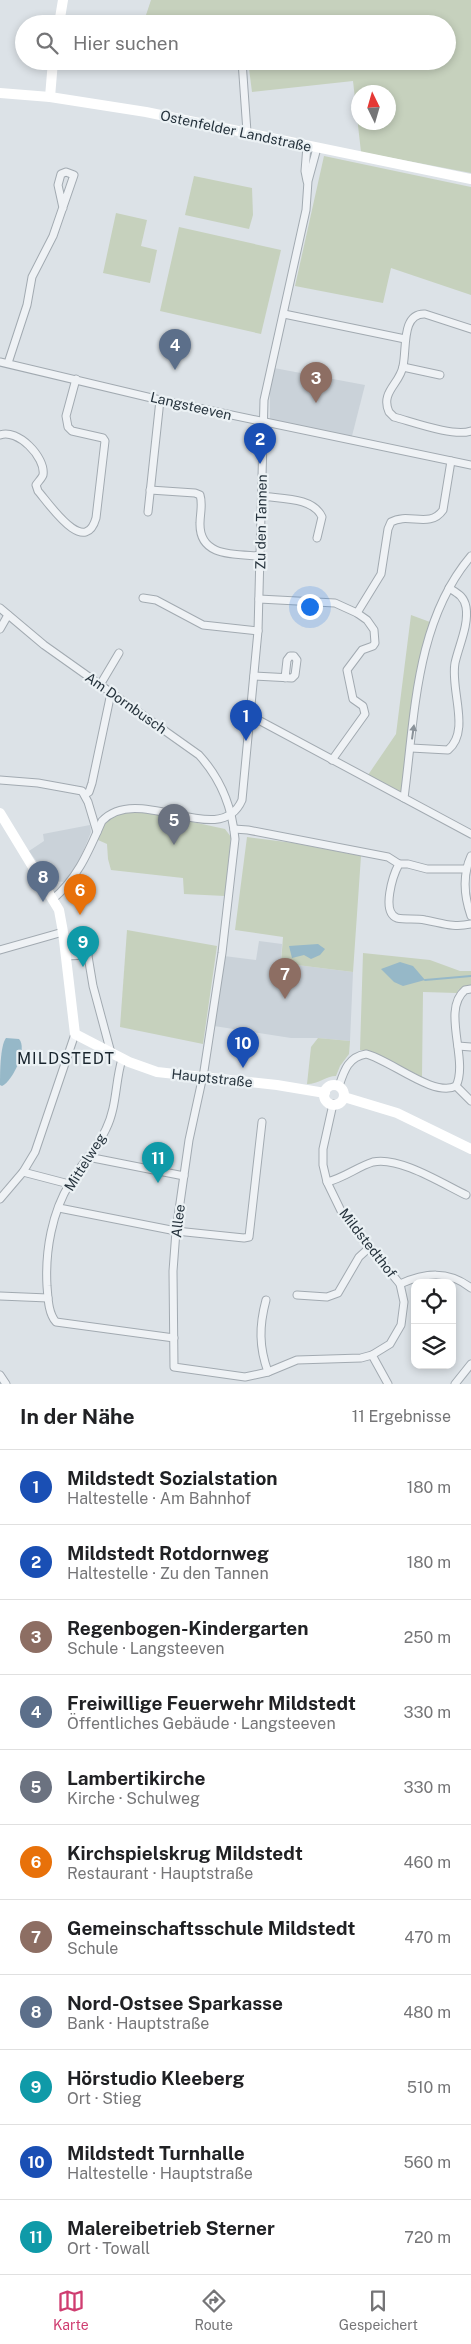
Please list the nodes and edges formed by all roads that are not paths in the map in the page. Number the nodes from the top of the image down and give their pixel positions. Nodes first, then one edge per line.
1 (63, 0) edge
2 (60, 15) edge
3 (52, 70) edge
4 (243, 70) edge
5 (0, 94) edge
6 (50, 97) junction
7 (247, 132) junction
8 (312, 147) junction
9 (471, 179) edge
10 (63, 208) dead end
11 (284, 314) junction
12 (471, 329) edge
13 (406, 339) junction
14 (0, 362) edge
15 (8, 364) junction
16 (403, 367) junction
17 (440, 375) dead end
18 (76, 379) junction
19 (160, 400) junction
20 (263, 422) junction
21 (471, 431) edge
22 (0, 435) edge
23 (451, 461) junction
24 (471, 465) edge
25 (150, 490) junction
26 (262, 496) junction
27 (148, 512) dead end
28 (317, 538) dead end
29 (261, 556) junction
30 (471, 556) edge
31 (449, 588) junction
32 (143, 598) dead end
33 (258, 599) junction
34 (0, 608) edge
35 (357, 613) junction
36 (8, 616) junction
37 (0, 630) edge
38 (258, 631) junction
39 (119, 653) dead end
40 (254, 676) junction
41 (285, 678) dead end
42 (100, 685) junction
43 (111, 693) junction
44 (251, 716) junction
45 (411, 748) junction
46 (332, 760) junction
47 (0, 780) edge
48 (85, 794) junction
49 (404, 798) junction
50 (0, 813) edge
51 (231, 814) junction
52 (234, 829) junction
53 (97, 832) junction
54 (471, 834) edge
55 (471, 856) edge
56 (399, 864) junction
57 (466, 869) junction
58 (53, 899) junction
59 (471, 916) edge
60 (471, 924) edge
61 (63, 932) junction
62 (86, 944) dead end
63 (0, 950) edge
64 (88, 955) junction
65 (66, 956) junction
66 (471, 989) edge
67 (76, 1034) junction
68 (458, 1046) junction
69 (471, 1047) edge
70 (111, 1053) junction
71 (122, 1059) junction
72 (202, 1077) junction
73 (339, 1086) junction
74 (456, 1086) junction
75 (325, 1093) junction
76 (344, 1097) junction
77 (471, 1101) edge
78 (333, 1104) junction
79 (262, 1122) dead end
80 (471, 1149) edge
81 (88, 1157) junction
82 (23, 1172) junction
83 (184, 1176) junction
84 (328, 1182) junction
85 (69, 1184) junction
86 (466, 1195) dead end
87 (0, 1199) edge
88 (59, 1208) junction
89 (176, 1231) junction
90 (370, 1247) junction
91 (400, 1284) junction
92 (471, 1288) edge
93 (297, 1295) dead end
94 (0, 1296) edge
95 (48, 1298) junction
96 (266, 1300) dead end
97 (174, 1338) junction
98 (372, 1355) junction
99 (471, 1364) edge
100 (174, 1368) joint
101 (268, 1372) junction
102 (0, 1374) edge
103 (6, 1384) edge
104 (388, 1384) edge
105 (455, 1384) edge

1 - 2 street
3 - 6 street
4 - 7 street
5 - 6 street, Ostenfelder Landstraße
6 - 7 street, Ostenfelder Landstraße
7 - 8 street, Ostenfelder Landstraße
8 - 9 street, Ostenfelder Landstraße
8 - 11 street, Zu den Tannen
10 - 15 street
11 - 13 street
11 - 20 street, Zu den Tannen
12 - 13 street
13 - 16 street
14 - 15 street, Langsteeven
15 - 18 street, Langsteeven
16 - 17 street
16 - 21 street
18 - 19 street, Langsteeven
18 - 22 street
19 - 20 street, Langsteeven
19 - 25 street
20 - 23 street, Langsteeven
20 - 26 street, Zu den Tannen
23 - 24 street, Langsteeven
23 - 35 street
25 - 27 street
25 - 29 street
26 - 28 street
26 - 29 street, Zu den Tannen
29 - 33 street, Zu den Tannen
30 - 31 street
45 -> 31 street
31 - 45 street
32 - 38 street
33 - 35 street
33 - 38 street, Zu den Tannen
34 - 36 street, Am Dornbusch
35 - 46 street
36 - 37 street
36 - 42 street, Am Dornbusch
38 - 40 street, Zu den Tannen
39 - 42 street
40 - 41 street
40 - 44 street, Zu den Tannen
42 - 43 street, Am Dornbusch
43 - 48 street
43 - 51 street, Am Dornbusch
44 - 46 street
44 - 51 street, Zu den Tannen
45 - 49 street
46 - 49 street
47 - 48 street
48 - 53 street
49 - 54 street
50 - 58 street
51 - 52 street, Am Dornbusch
51 - 53 street
52 - 56 street
52 - 72 street, Allee
53 - 58 street
55 - 57 street
56 - 57 street
56 - 60 street
57 - 59 street
58 - 61 street
61 - 63 street
61 - 65 street
62 - 64 street
64 - 65 street
64 - 70 street
65 - 67 street
66 - 68 street
67 - 70 street, Hauptstraße
67 - 82 street
68 - 69 street
68 - 74 street
70 - 71 street, Hauptstraße
71 - 72 street, Hauptstraße
71 - 81 street, Mittelweg
72 - 75 street, Hauptstraße
72 - 83 street, Allee
73 - 74 street
73 - 75 street
73 - 76 street
74 - 77 street
75 - 78 street
76 - 78 street
76 - 80 street
78 - 84 street, Mildstedthof
79 - 89 street
81 - 83 street
81 - 85 street, Mittelweg
82 - 85 street
82 - 87 street
83 - 89 street, Allee
84 - 86 street
84 - 90 street, Mildstedthof
85 - 88 street, Mittelweg
88 - 89 street
88 - 95 street, Mittelweg
89 - 97 street, Allee
90 - 91 street, Mildstedthof
90 - 93 street
91 - 92 street
91 - 98 street, Mildstedthof
94 - 95 street
95 - 97 street, Mittelweg
96 - 101 street
97 - 100 street, Allee
98 - 101 street, Mildstedthof
98 - 104 street
99 - 105 street
100 - 101 street, Mildstedthof
102 - 103 street

